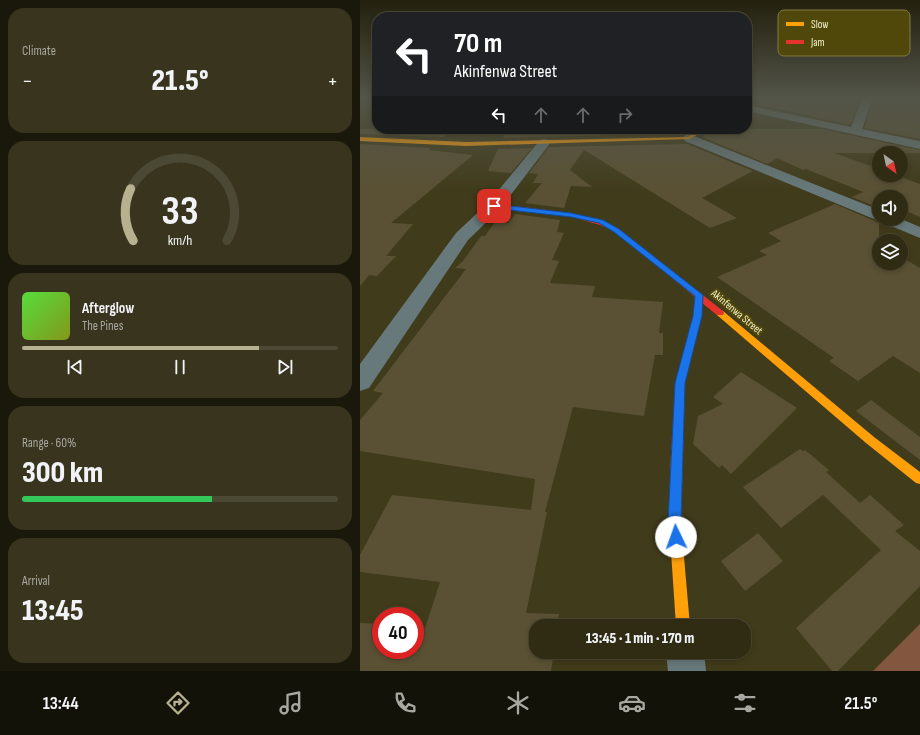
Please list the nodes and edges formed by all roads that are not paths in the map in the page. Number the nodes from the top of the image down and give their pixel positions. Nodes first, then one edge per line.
1 (847, 128) edge
2 (856, 130) joint
3 (697, 134) edge
4 (689, 138) junction
5 (360, 139) edge
6 (544, 143) junction
7 (920, 145) edge
8 (494, 206) junction
9 (872, 213) edge
10 (904, 226) edge
11 (920, 233) edge
12 (699, 295) junction
13 (360, 382) edge
14 (920, 479) edge
15 (682, 619) edge
16 (686, 659) edge
17 (687, 671) edge

1 - 2 street
2 - 7 street
3 - 4 street
4 - 6 street
4 - 9 street
5 - 6 street
6 - 8 street
8 - 12 street, Akinfenwa Street
8 - 13 street
10 - 11 street
12 - 14 street, Akinfenwa Street
12 - 15 street
16 - 17 street

